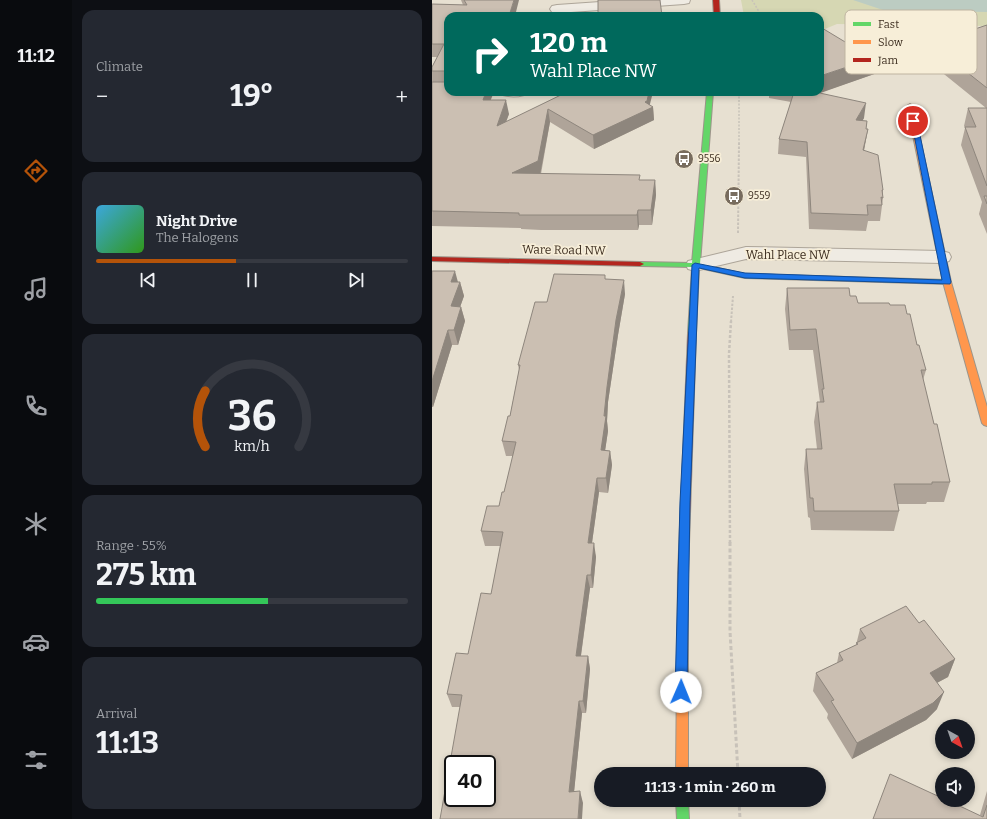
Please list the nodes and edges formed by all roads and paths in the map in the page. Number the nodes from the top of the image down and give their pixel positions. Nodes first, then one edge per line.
1 (684, 0) edge
2 (716, 0) edge
3 (752, 0) edge
4 (556, 8) edge
5 (717, 12) edge
6 (757, 12) edge
7 (710, 96) edge
8 (739, 96) edge
9 (910, 106) dead end
10 (942, 257) junction
11 (432, 259) edge
12 (695, 265) junction
13 (736, 265) junction
14 (947, 282) junction
15 (987, 423) edge
16 (682, 767) edge
17 (738, 767) edge
18 (682, 807) edge
19 (739, 807) edge
20 (683, 819) edge
21 (740, 819) edge

1 - 4 street
2 - 5 street
3 - 6 path
7 - 12 street
8 - 13 path
9 - 10 street
10 - 13 street, Wahl Place NW
10 - 14 street
11 - 12 street, Ware Road NW
12 - 13 street, Wahl Place NW
12 - 16 street
13 - 14 street, Wahl Place NW
13 - 17 path
14 - 15 street
18 - 20 street
19 - 21 path

